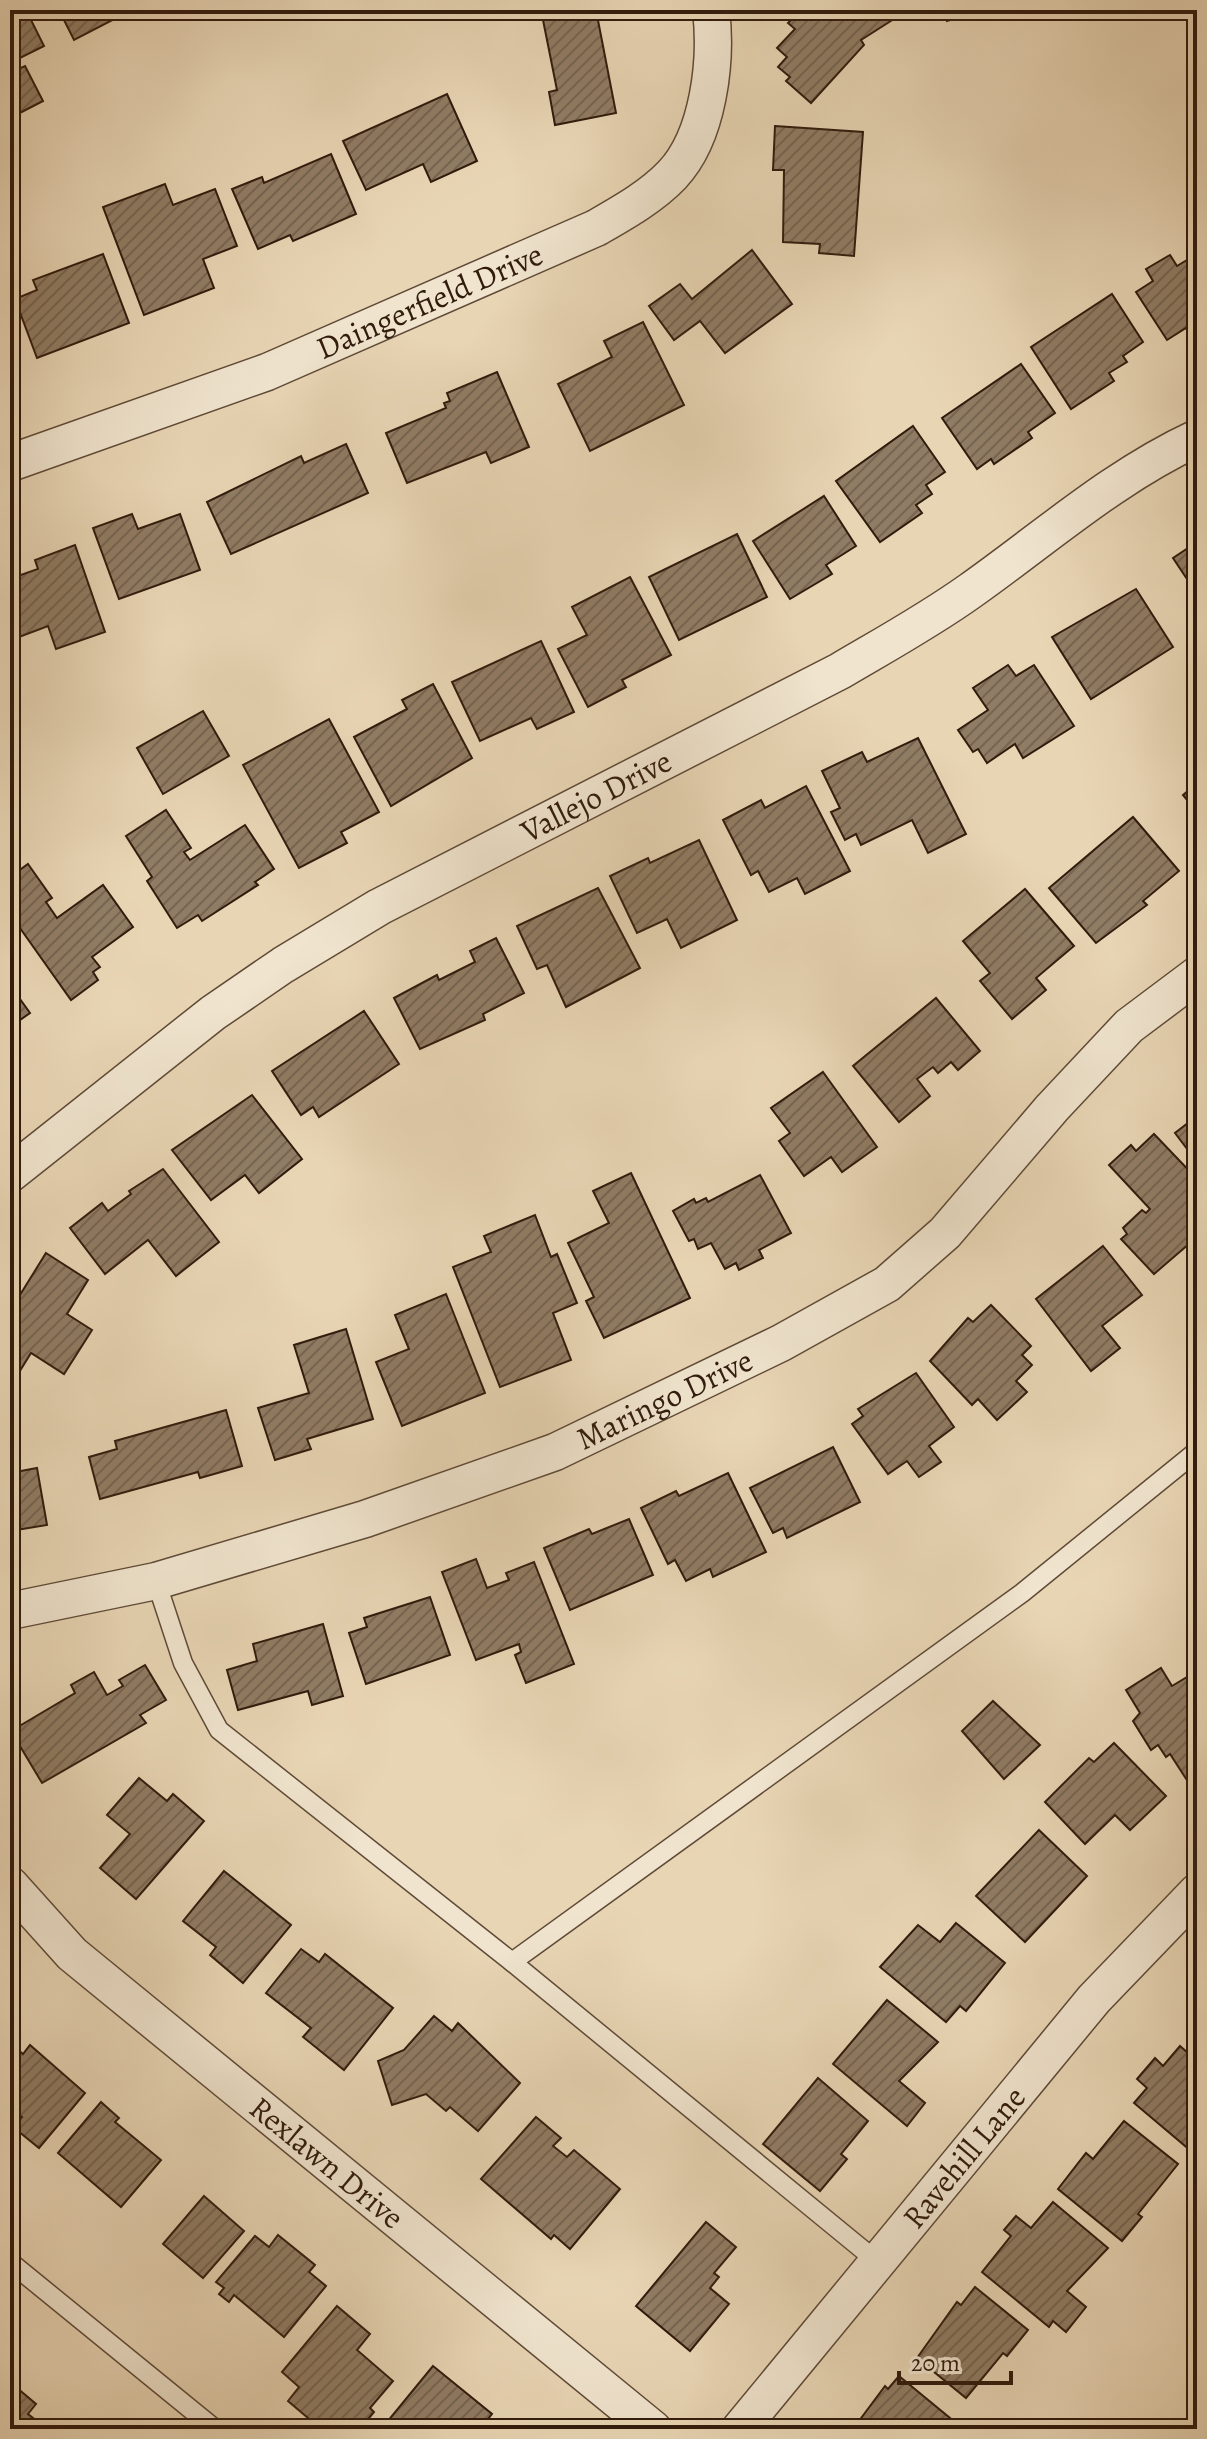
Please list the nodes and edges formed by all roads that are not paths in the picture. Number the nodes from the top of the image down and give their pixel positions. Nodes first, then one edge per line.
1 (711, 10) edge
2 (1197, 438) edge
3 (10, 463) edge
4 (1197, 975) edge
5 (10, 1174) edge
6 (1197, 1451) edge
7 (156, 1581) junction
8 (10, 1611) edge
9 (10, 1885) edge
10 (1197, 1892) edge
11 (512, 1962) junction
12 (10, 2262) edge
13 (879, 2263) junction
14 (215, 2429) edge
15 (653, 2429) edge
16 (740, 2429) edge

1 - 3 street, Daingerfield Drive
2 - 5 street, Vallejo Drive
4 - 7 street, Maringo Drive
6 - 11 lane
7 - 8 street, Maringo Drive
7 - 11 lane
9 - 15 street, Rexlawn Drive
10 - 13 street, Ravehill Lane
11 - 13 lane
12 - 14 lane
13 - 16 street, Ravehill Lane

